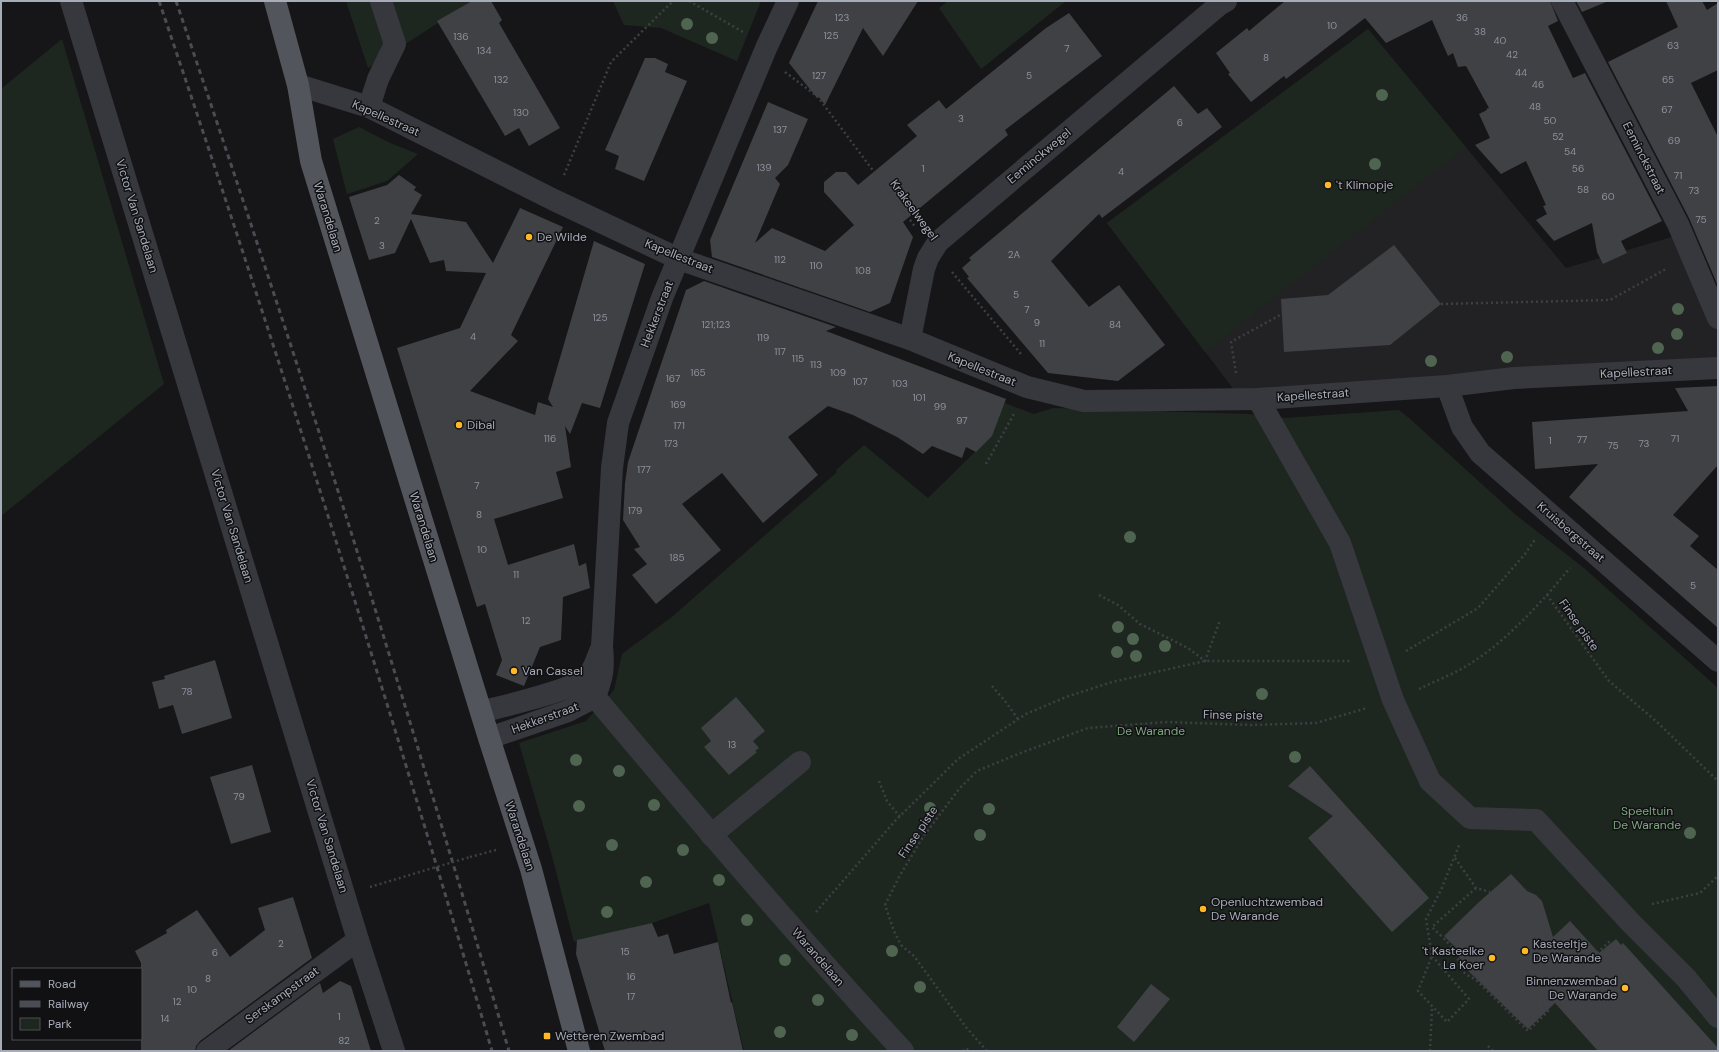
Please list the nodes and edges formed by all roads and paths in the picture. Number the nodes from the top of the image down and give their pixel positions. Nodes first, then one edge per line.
1 (71, 1) edge
2 (275, 1) edge
3 (381, 1) edge
4 (673, 1) edge
5 (689, 1) edge
6 (788, 1) edge
7 (1562, 1) edge
8 (1222, 2) edge
9 (765, 51) junction
10 (298, 85) junction
11 (369, 108) junction
12 (554, 200) junction
13 (932, 250) junction
14 (1691, 255) junction
15 (679, 259) junction
16 (1441, 304) dead end
17 (1282, 314) dead end
18 (1718, 318) edge
19 (910, 339) junction
20 (1718, 368) edge
21 (1447, 386) junction
22 (1027, 387) junction
23 (1250, 399) junction
24 (986, 464) dead end
25 (1552, 516) junction
26 (1553, 587) dead end
27 (1099, 595) dead end
28 (1547, 595) junction
29 (1220, 620) dead end
30 (602, 646) junction
31 (1378, 656) junction
32 (1205, 661) junction
33 (1718, 661) edge
34 (992, 686) dead end
35 (595, 697) junction
36 (1393, 700) junction
37 (481, 712) junction
38 (1018, 719) junction
39 (489, 738) junction
40 (800, 762) dead end
41 (1718, 781) edge
42 (879, 782) dead end
43 (900, 817) junction
44 (1470, 818) junction
45 (711, 835) junction
46 (495, 850) dead end
47 (1454, 858) junction
48 (1718, 876) edge
49 (1476, 888) junction
50 (1490, 892) dead end
51 (345, 895) junction
52 (1631, 922) junction
53 (798, 934) junction
54 (358, 940) junction
55 (1432, 956) junction
56 (1432, 1006) junction
57 (1718, 1016) edge
58 (1488, 1046) dead end
59 (207, 1051) edge
60 (394, 1051) edge
61 (579, 1051) edge
62 (903, 1051) edge
63 (963, 1051) edge
64 (969, 1051) edge
65 (987, 1051) edge
66 (1430, 1051) edge
67 (1493, 1051) edge

1 - 51 street, Victor Van Sandelaan
2 - 10 main road, Warandelaan
3 - 11 street
4 - 12 path
5 - 9 path, Krakeelwegel
6 - 9 street, Hekkerstraat
7 - 14 street, Eeminckstraat
8 - 13 street, Eeminckwegel
9 - 13 path, Krakeelwegel
9 - 15 street, Hekkerstraat
10 - 11 street, Kapellestraat
10 - 37 main road, Warandelaan
11 - 12 street, Kapellestraat
12 - 15 street, Kapellestraat
13 - 19 street, Eeminckwegel
13 - 22 path, Krakeelwegel
14 - 16 path
14 - 18 street, Eeminckstraat
15 - 19 street, Kapellestraat
15 - 30 street, Hekkerstraat
17 - 23 path
19 - 22 street, Kapellestraat
20 - 21 street, Kapellestraat
21 - 23 street, Kapellestraat
21 - 25 street, Kruisbergstraat
22 - 23 street, Kapellestraat
22 - 24 path
23 - 31 street
25 - 31 path
25 - 33 street, Kruisbergstraat
26 - 28 path
27 - 32 path
28 - 36 path, Finse piste
28 - 41 path, Finse piste
29 - 32 path
30 - 35 street, Hekkerstraat
30 - 37 street, Hekkerstraat
31 - 32 path
31 - 36 street
32 - 38 path
34 - 38 path
35 - 39 street, Hekkerstraat
35 - 45 street, Warandelaan
36 - 44 street
36 - 65 path, Finse piste
37 - 39 main road, Warandelaan
38 - 43 path
39 - 61 main road, Warandelaan
40 - 45 street
42 - 43 path
43 - 53 path
44 - 47 path
44 - 52 street
45 - 53 street, Warandelaan
46 - 51 path, bridge
47 - 49 path
47 - 55 path
48 - 52 path
49 - 50 path
49 - 52 path
51 - 54 street, Victor Van Sandelaan
52 - 57 street
53 - 62 street, Warandelaan
54 - 59 street, Serskampstraat
54 - 60 street, Victor Van Sandelaan
55 - 56 path
55 - 56 path
56 - 66 path
58 - 67 path
63 - 64 path

